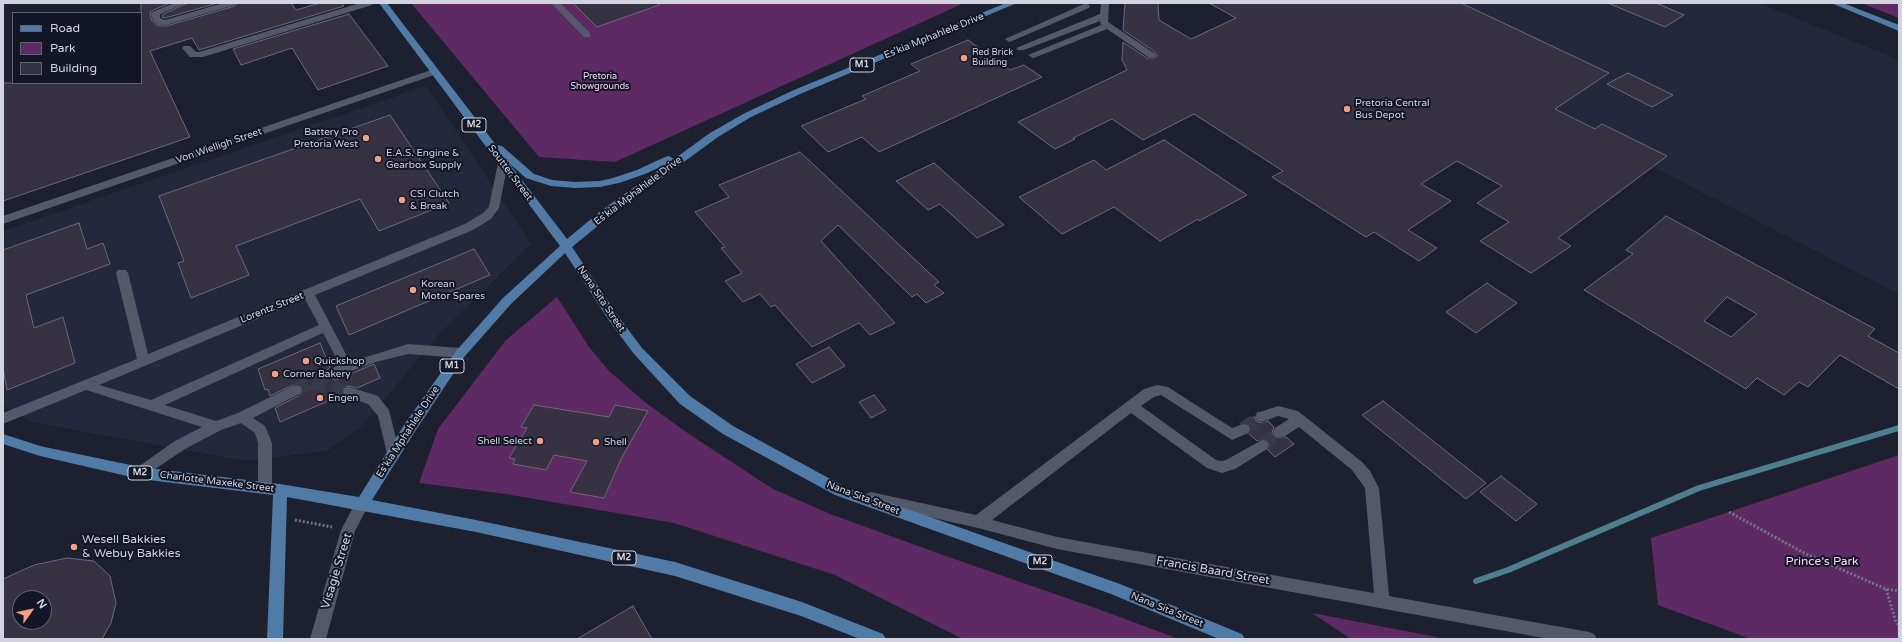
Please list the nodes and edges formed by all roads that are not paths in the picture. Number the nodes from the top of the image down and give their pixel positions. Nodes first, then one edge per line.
1 (183, 3) edge
2 (232, 3) edge
3 (369, 3) edge
4 (382, 3) edge
5 (555, 3) edge
6 (1013, 3) edge
7 (1105, 3) edge
8 (1834, 3) edge
9 (1086, 6) dead end
10 (1104, 16) junction
11 (1107, 26) junction
12 (1899, 28) edge
13 (586, 35) dead end
14 (1009, 39) dead end
15 (187, 48) dead end
16 (1022, 48) dead end
17 (1033, 55) dead end
18 (1151, 55) dead end
19 (207, 58) dead end
20 (434, 72) junction
21 (479, 131) junction
22 (714, 135) junction
23 (503, 164) junction
24 (3, 220) edge
25 (566, 246) junction
26 (122, 273) dead end
27 (308, 293) junction
28 (326, 327) junction
29 (461, 352) junction
30 (144, 361) junction
31 (347, 368) junction
32 (332, 373) tunnel mouth
33 (85, 385) junction
34 (296, 390) tunnel mouth
35 (349, 392) tunnel mouth
36 (152, 406) junction
37 (1132, 407) junction
38 (243, 417) junction
39 (1262, 417) tunnel mouth
40 (3, 419) edge
41 (1299, 420) junction
42 (216, 426) junction
43 (1243, 429) tunnel mouth
44 (1280, 432) tunnel mouth
45 (3, 439) edge
46 (1262, 445) tunnel mouth
47 (393, 454) junction
48 (140, 473) junction
49 (273, 489) junction
50 (840, 491) junction
51 (362, 504) junction
52 (978, 522) junction
53 (1382, 602) junction
54 (275, 639) edge
55 (318, 639) edge
56 (878, 639) edge
57 (1237, 639) edge
58 (1589, 639) edge

1 - 2 street
3 - 15 street
4 - 19 street
4 - 20 main road, Soutter Street / M2
5 - 13 street
6 - 22 main road, Es'kia Mphahlele Drive / M1
7 - 10 street
8 - 12 main road
9 - 14 street
10 - 11 street
10 - 16 street
11 - 17 street
11 - 18 street
20 - 21 main road, Soutter Street / M2
20 - 24 street, Von Wielligh Street
21 - 22 main road
21 - 23 main road, Soutter Street / M2
22 - 25 main road, Es'kia Mphahlele Drive / M1
23 - 25 main road, Soutter Street / M2
23 - 27 street, Lorentz Street
25 - 29 main road, Es'kia Mphahlele Drive / M1
25 - 50 main road, Nana Sita Street / M2
26 - 30 street
27 - 28 street
27 - 30 street, Lorentz Street
28 - 31 street
28 - 36 street
29 - 31 street
29 - 47 main road, Es'kia Mphahlele Drive / M1
30 - 33 street, Lorentz Street
31 - 32 street
33 - 36 street
33 - 40 street, Lorentz Street
34 - 38 street
35 - 47 street
36 - 42 street
37 - 43 street
37 - 46 street
37 - 52 street
38 - 42 street
38 - 49 street
39 - 41 street
41 - 44 street
41 - 53 street
42 - 48 street
45 - 48 main road, Charlotte Maxeke Street / M2
47 - 51 main road, Es'kia Mphahlele Drive / M1
48 - 49 main road, Charlotte Maxeke Street / M2
49 - 51 main road, Charlotte Maxeke Street / M2
49 - 54 main road
50 - 52 street, Francis Baard Street
50 - 57 main road, Nana Sita Street / M2
51 - 55 street, Visagie Street
51 - 56 main road, M2
52 - 53 street, Francis Baard Street
53 - 58 street, Francis Baard Street

